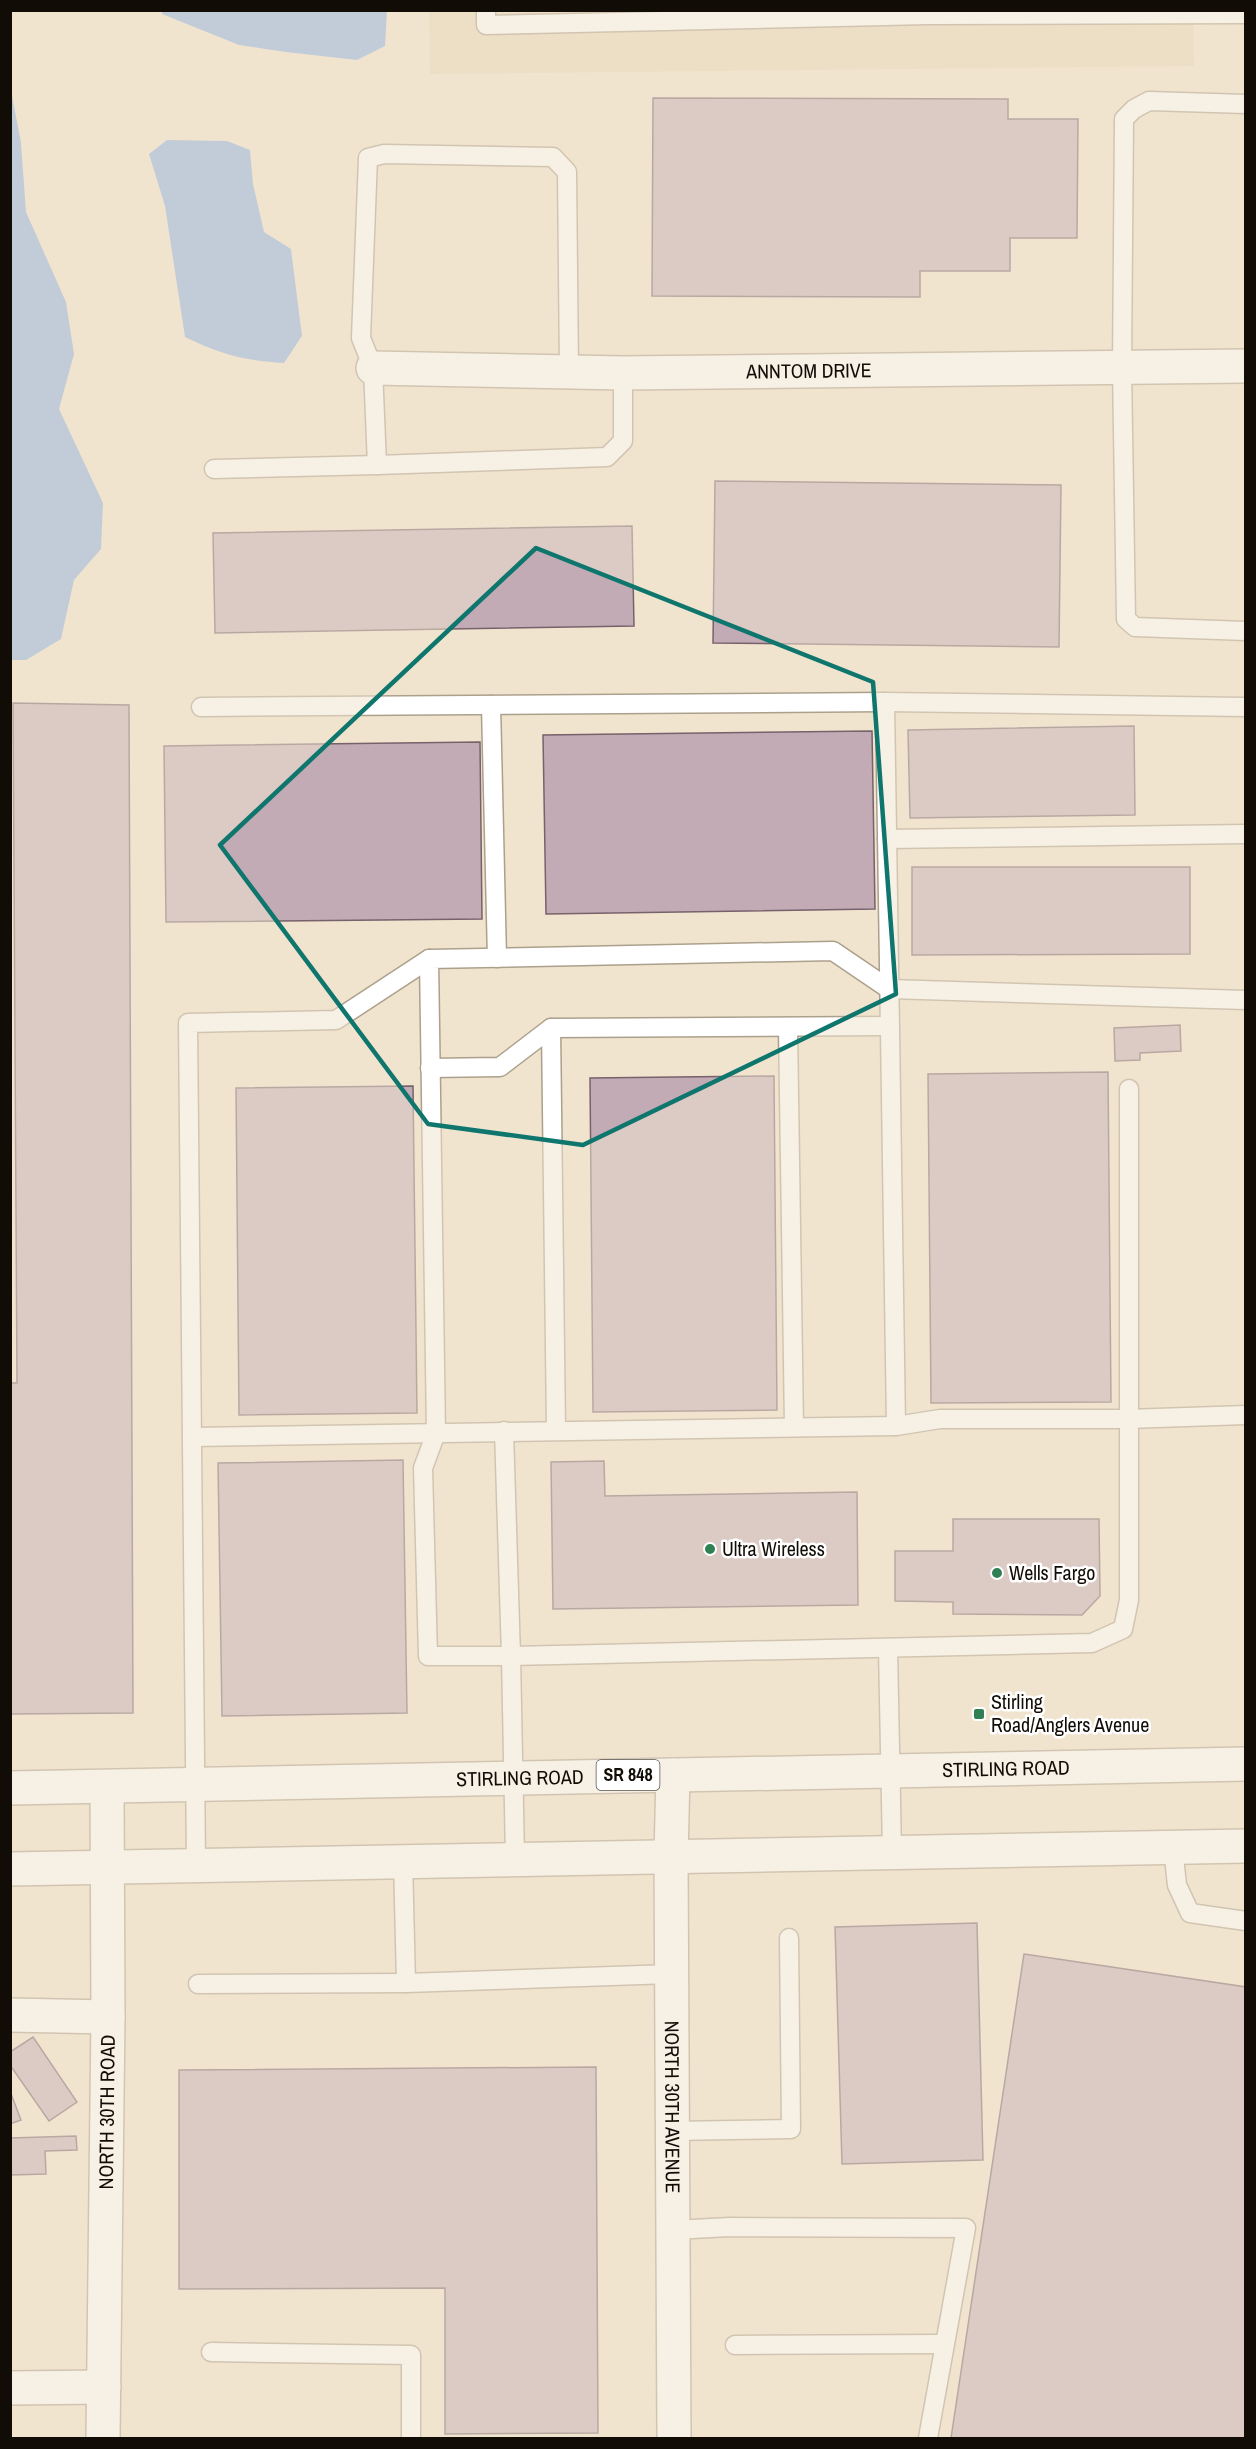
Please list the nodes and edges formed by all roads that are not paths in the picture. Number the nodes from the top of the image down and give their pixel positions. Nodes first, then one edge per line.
1 (486, 10) edge
2 (1245, 14) edge
3 (1245, 104) edge
4 (1245, 366) edge
5 (374, 368) junction
6 (1122, 368) junction
7 (568, 372) junction
8 (623, 373) junction
9 (377, 465) junction
10 (214, 469) dead end
11 (1245, 631) edge
12 (885, 702) junction
13 (491, 705) junction
14 (201, 707) dead end
15 (1245, 707) edge
16 (1245, 834) edge
17 (887, 839) junction
18 (497, 958) junction
19 (429, 960) junction
20 (889, 989) junction
21 (1245, 1000) edge
22 (890, 1026) junction
23 (788, 1027) junction
24 (551, 1028) junction
25 (430, 1068) junction
26 (1128, 1089) dead end
27 (1245, 1415) edge
28 (1127, 1419) junction
29 (896, 1426) junction
30 (794, 1427) junction
31 (556, 1430) junction
32 (504, 1431) junction
33 (436, 1433) junction
34 (193, 1437) junction
35 (888, 1648) junction
36 (511, 1656) junction
37 (1245, 1764) edge
38 (891, 1770) junction
39 (673, 1774) junction
40 (514, 1778) junction
41 (196, 1784) junction
42 (107, 1787) junction
43 (10, 1788) edge
44 (1245, 1846) edge
45 (1173, 1848) junction
46 (892, 1852) junction
47 (671, 1856) junction
48 (515, 1858) junction
49 (403, 1860) junction
50 (196, 1864) junction
51 (108, 1865) junction
52 (10, 1869) edge
53 (1245, 1920) edge
54 (789, 1938) dead end
55 (671, 1974) junction
56 (406, 1983) junction
57 (198, 1984) dead end
58 (10, 2015) edge
59 (108, 2017) junction
60 (672, 2131) junction
61 (673, 2230) junction
62 (944, 2344) junction
63 (735, 2345) dead end
64 (211, 2352) dead end
65 (104, 2387) junction
66 (10, 2388) edge
67 (103, 2439) edge
68 (411, 2439) edge
69 (674, 2439) edge
70 (928, 2439) edge

1 - 2 lane
3 - 6 lane
4 - 6 main road, ANNTOM DRIVE
5 - 7 main road, ANNTOM DRIVE
5 - 7 lane
5 - 9 lane
6 - 8 main road, ANNTOM DRIVE
6 - 11 lane
7 - 8 main road, ANNTOM DRIVE
8 - 9 lane
9 - 10 lane
12 - 13 lane
12 - 15 lane
12 - 17 lane
13 - 14 lane
13 - 18 lane
16 - 17 lane
17 - 20 lane
18 - 19 lane
18 - 20 lane
19 - 25 lane
19 - 34 lane
20 - 21 lane
20 - 22 lane
22 - 23 lane
22 - 29 lane
23 - 24 lane
23 - 30 lane
24 - 25 lane
24 - 31 lane
25 - 33 lane
26 - 28 lane
27 - 28 lane
28 - 29 lane
28 - 35 lane
29 - 30 lane
30 - 31 lane
31 - 32 lane
32 - 33 lane
32 - 36 lane
33 - 34 lane
33 - 36 lane
34 - 41 lane
35 - 36 lane
35 - 38 lane
36 - 40 lane
37 - 38 main road, STIRLING ROAD / SR 848
38 - 39 main road, STIRLING ROAD / SR 848
38 - 46 lane
39 - 40 main road, STIRLING ROAD / SR 848
39 - 47 main road, NORTH 30TH AVENUE
40 - 41 main road, STIRLING ROAD / SR 848
40 - 48 lane
41 - 42 main road, STIRLING ROAD / SR 848
41 - 50 lane
42 - 43 main road, STIRLING ROAD / SR 848
42 - 51 main road, NORTH 30TH ROAD
44 - 45 main road
45 - 46 main road
45 - 53 lane
46 - 47 main road
47 - 48 main road
47 - 55 main road, NORTH 30TH AVENUE
48 - 49 main road
49 - 50 main road
49 - 56 lane
50 - 51 main road
51 - 52 main road
51 - 59 main road, NORTH 30TH ROAD
54 - 60 lane
55 - 56 lane
55 - 60 main road, NORTH 30TH AVENUE
56 - 57 lane
58 - 59 main road
59 - 65 main road, NORTH 30TH ROAD
60 - 61 main road, NORTH 30TH AVENUE
61 - 62 lane
61 - 69 main road, NORTH 30TH AVENUE
62 - 63 lane
62 - 70 lane
64 - 68 lane
65 - 66 main road
65 - 67 main road, NORTH 30TH ROAD

